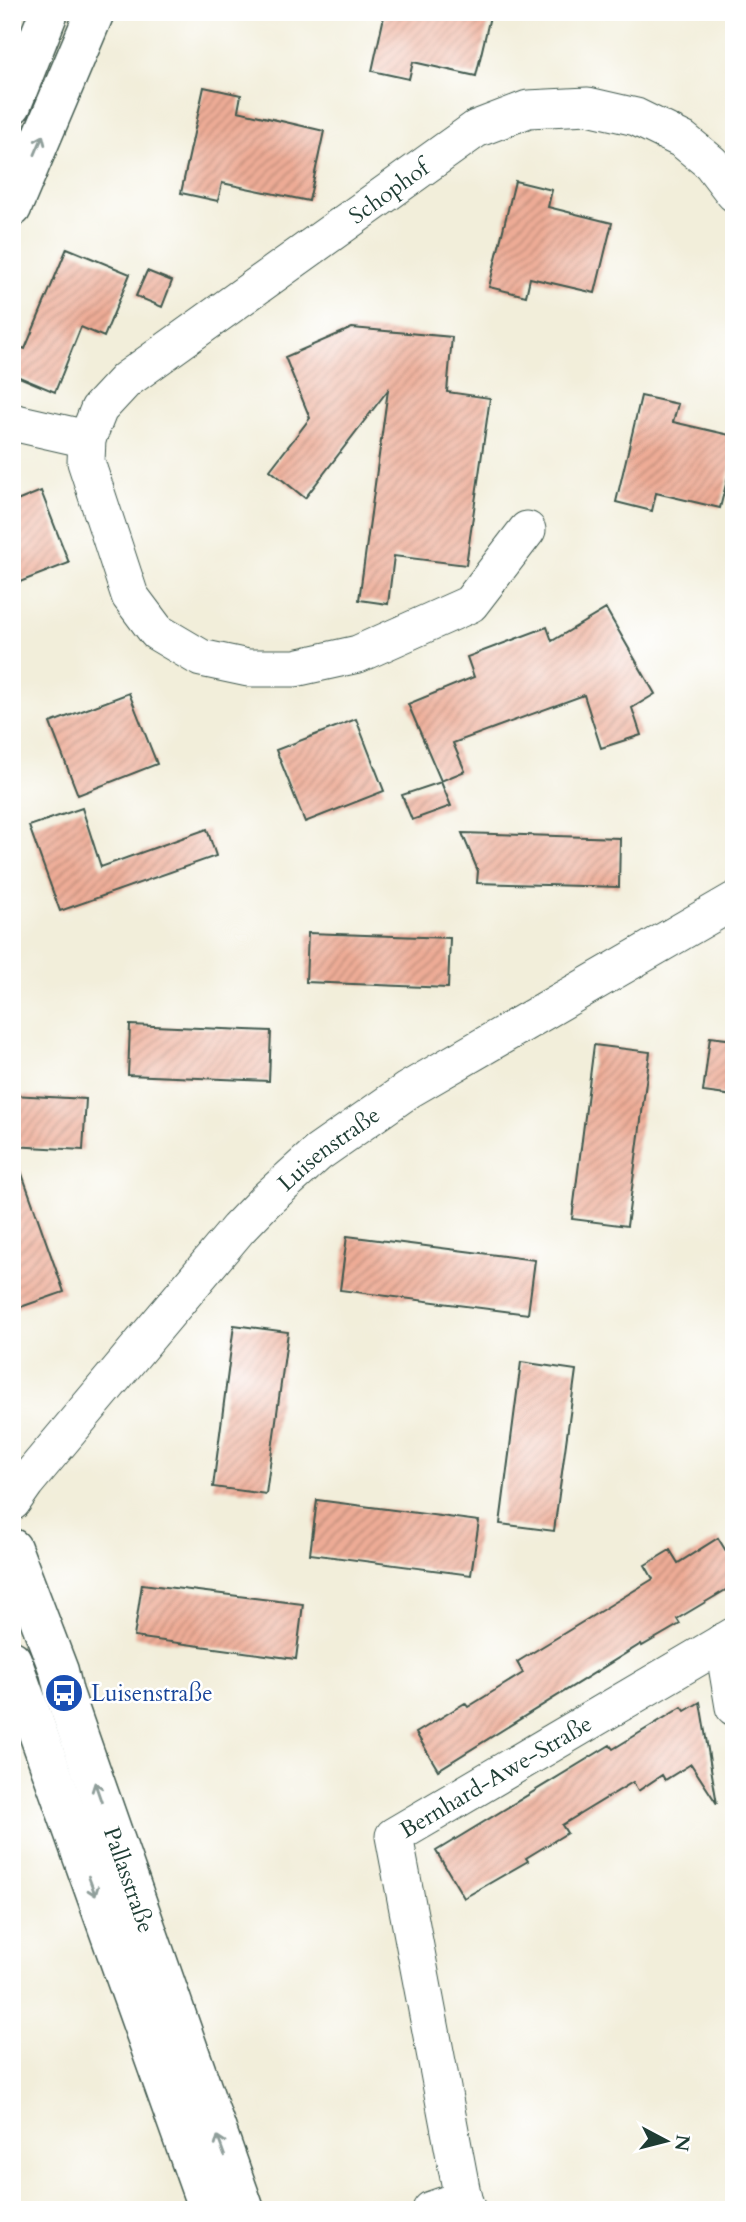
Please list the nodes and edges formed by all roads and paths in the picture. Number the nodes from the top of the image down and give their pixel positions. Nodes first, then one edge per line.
1 (49, 12) edge
2 (95, 12) edge
3 (12, 105) edge
4 (734, 193) edge
5 (12, 208) edge
6 (12, 422) edge
7 (87, 439) junction
8 (527, 530) dead end
9 (734, 901) edge
10 (12, 1502) edge
11 (12, 1548) edge
12 (728, 1639) edge
13 (12, 1660) edge
14 (734, 1707) edge
15 (454, 2206) edge
16 (208, 2210) edge
17 (245, 2210) edge

1 - 3 main road
5 -> 2 main road
4 - 7 street, Schophof
6 - 7 street
7 - 8 street, Schophof
9 - 10 street, Luisenstraße
17 -> 11 main road, Pallasstraße
12 - 14 street
12 - 15 street, Bernhard-Awe-Straße
13 -> 16 main road, Pallasstraße

